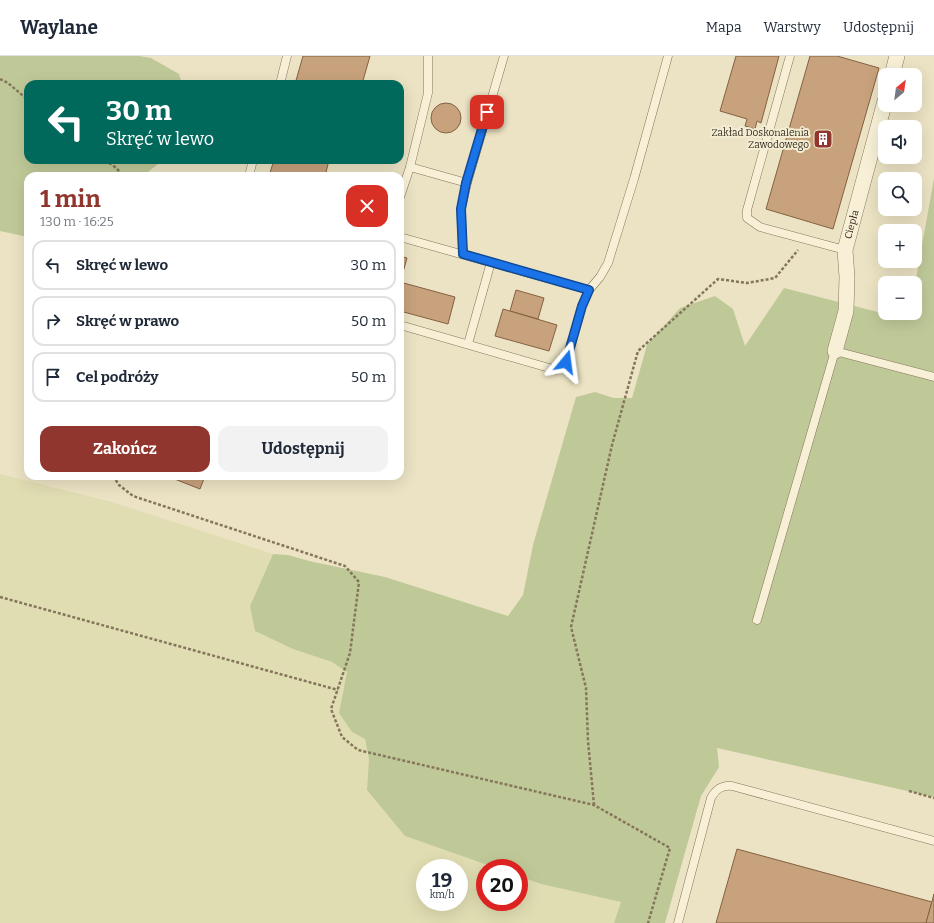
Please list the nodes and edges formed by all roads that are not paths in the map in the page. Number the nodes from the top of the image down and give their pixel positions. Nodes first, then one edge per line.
1 (287, 56) edge
2 (428, 56) edge
3 (504, 56) edge
4 (668, 56) edge
5 (790, 56) edge
6 (897, 56) edge
7 (894, 68) edge
8 (281, 80) edge
9 (882, 112) edge
10 (410, 167) junction
11 (466, 183) junction
12 (404, 185) edge
13 (404, 238) edge
14 (845, 250) junction
15 (463, 254) junction
16 (491, 262) junction
17 (589, 290) junction
18 (404, 327) edge
19 (468, 344) junction
20 (835, 351) junction
21 (934, 377) edge
22 (757, 620) dead end
23 (934, 841) edge
24 (678, 923) edge

1 - 8 lane
2 - 10 lane
3 - 11 lane
4 - 17 lane
5 - 14 lane
6 - 7 street
9 - 14 street, Ciepła
10 - 11 lane
10 - 12 lane
11 - 15 lane
13 - 15 lane
14 - 20 street, Ciepła
15 - 16 lane
16 - 17 lane
16 - 19 lane
17 - 19 lane
18 - 19 lane
20 - 21 lane
20 - 22 lane
23 - 24 lane

